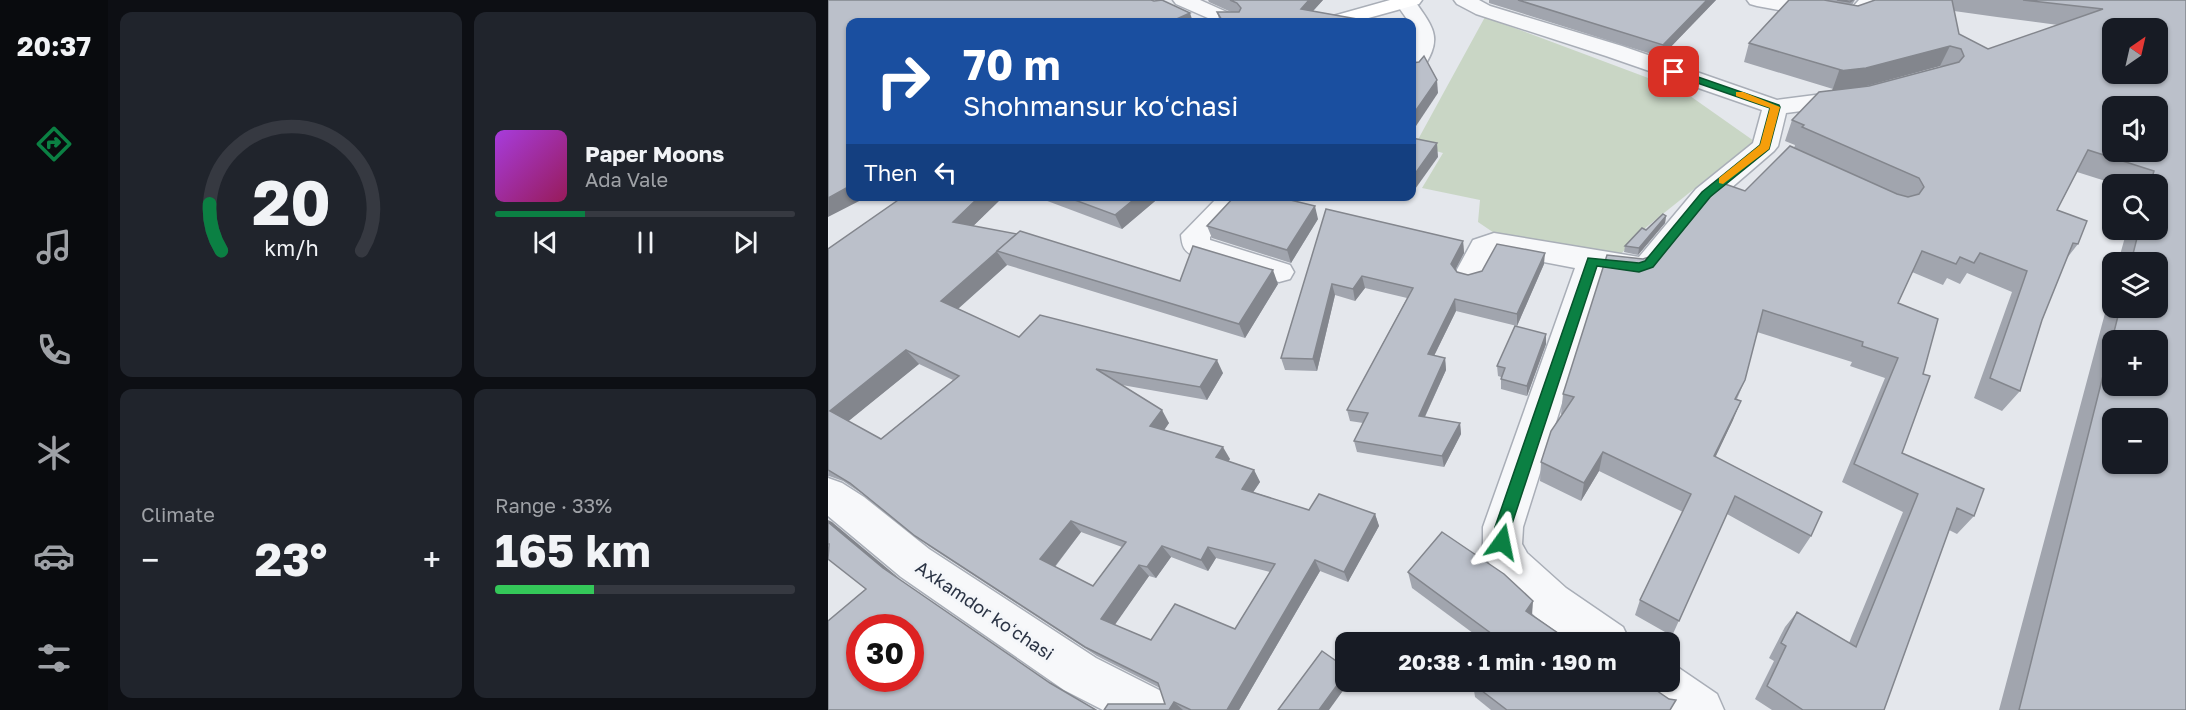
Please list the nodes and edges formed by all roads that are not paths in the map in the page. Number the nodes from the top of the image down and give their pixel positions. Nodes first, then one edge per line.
1 (1183, 0) edge
2 (1464, 0) edge
3 (1757, 0) edge
4 (1869, 0) edge
5 (1408, 1) edge
6 (1224, 18) edge
7 (1347, 18) edge
8 (1416, 62) edge
9 (1880, 92) edge
10 (1775, 107) junction
11 (1230, 201) edge
12 (1592, 261) junction
13 (1279, 272) dead end
14 (1469, 274) edge
15 (828, 495) edge
16 (1594, 632) edge
17 (1676, 692) edge
18 (1151, 710) edge
19 (1701, 710) edge

1 - 6 street
2 - 10 street
3 - 4 street
5 - 7 street
5 - 8 street
9 - 10 street
10 - 12 street
11 - 13 street
12 - 14 street
12 - 16 street
15 - 18 street, Axkamdor koʻchasi
17 - 19 street

